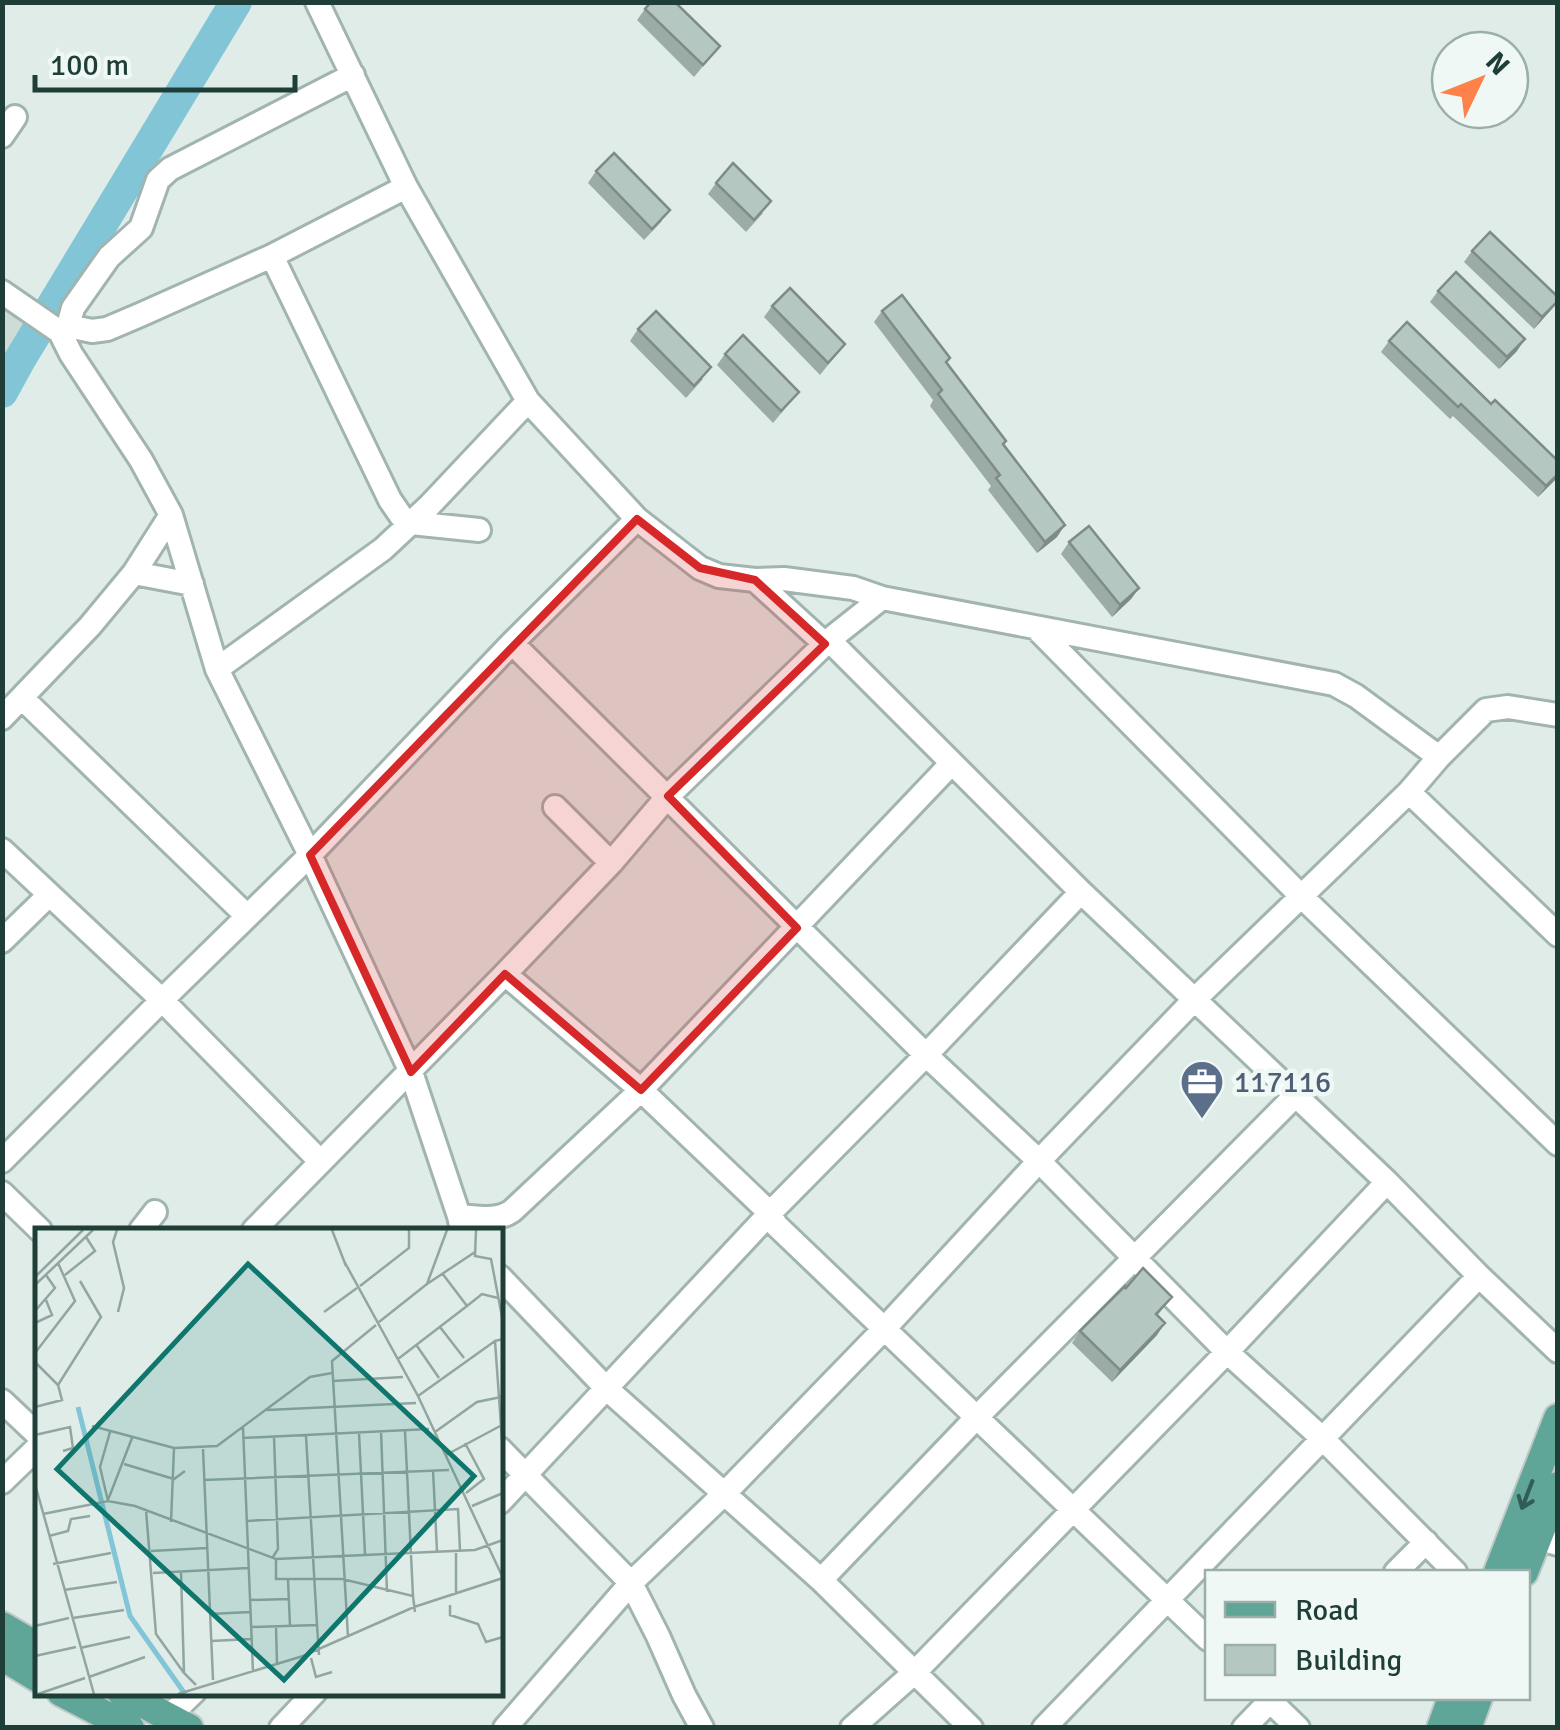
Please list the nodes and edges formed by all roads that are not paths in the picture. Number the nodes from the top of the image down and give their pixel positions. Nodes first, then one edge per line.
1 (317, 2) edge
2 (353, 75) junction
3 (406, 187) junction
4 (272, 256) junction
5 (2, 292) edge
6 (58, 327) junction
7 (528, 401) junction
8 (171, 514) junction
9 (637, 519) junction
10 (411, 523) junction
11 (480, 530) dead end
12 (134, 573) junction
13 (755, 580) junction
14 (192, 584) junction
15 (882, 598) junction
16 (1036, 628) junction
17 (827, 642) junction
18 (512, 643) junction
19 (216, 669) junction
20 (22, 698) junction
21 (1558, 715) edge
22 (2, 718) edge
23 (1439, 757) junction
24 (951, 764) junction
25 (1409, 792) junction
26 (668, 796) junction
27 (555, 808) dead end
28 (2, 850) edge
29 (310, 856) junction
30 (611, 864) junction
31 (1081, 892) junction
32 (49, 895) junction
33 (1300, 895) junction
34 (247, 916) junction
35 (796, 928) junction
36 (1558, 934) edge
37 (2, 941) edge
38 (506, 974) junction
39 (162, 1000) junction
40 (1194, 1000) junction
41 (926, 1055) junction
42 (410, 1072) junction
43 (642, 1090) junction
44 (1296, 1095) junction
45 (1558, 1144) edge
46 (320, 1160) junction
47 (2, 1161) edge
48 (1039, 1161) junction
49 (1387, 1182) junction
50 (2, 1192) edge
51 (770, 1213) junction
52 (460, 1223) edge
53 (38, 1228) edge
54 (256, 1228) edge
55 (1135, 1257) junction
56 (1479, 1276) junction
57 (502, 1279) edge
58 (885, 1328) junction
59 (1558, 1351) edge
60 (1228, 1352) junction
61 (607, 1389) junction
62 (2, 1401) edge
63 (976, 1418) junction
64 (1558, 1418) edge
65 (35, 1432) edge
66 (1322, 1438) junction
67 (35, 1449) edge
68 (502, 1450) edge
69 (526, 1476) junction
70 (2, 1482) edge
71 (1558, 1486) edge
72 (724, 1494) junction
73 (502, 1500) edge
74 (1073, 1509) junction
75 (1547, 1541) edge
76 (1426, 1542) junction
77 (1398, 1570) edge
78 (1452, 1570) edge
79 (1499, 1570) edge
80 (1525, 1570) edge
81 (821, 1580) junction
82 (631, 1583) junction
83 (1167, 1600) junction
84 (2, 1626) edge
85 (1205, 1637) edge
86 (35, 1645) edge
87 (2, 1656) edge
88 (915, 1672) junction
89 (35, 1676) edge
90 (67, 1695) edge
91 (127, 1695) edge
92 (192, 1695) edge
93 (312, 1695) edge
94 (1268, 1700) edge
95 (1272, 1700) edge
96 (1451, 1700) edge
97 (1477, 1700) edge
98 (178, 1723) edge
99 (130, 1728) edge
100 (281, 1728) edge
101 (505, 1728) edge
102 (702, 1728) edge
103 (852, 1728) edge
104 (971, 1728) edge
105 (1044, 1728) edge
106 (1244, 1728) edge
107 (1298, 1728) edge
108 (1441, 1728) edge
109 (1468, 1728) edge

1 - 2 street
2 - 3 street
2 - 6 street
3 - 4 street
3 - 7 street
4 - 6 street
4 - 10 street
5 - 6 street
6 - 8 street
7 - 9 street
7 - 10 street
8 - 12 street
8 - 14 street
9 - 13 street
9 - 18 street
10 - 11 street
10 - 19 street
12 - 14 street
12 - 20 street
13 - 15 street
13 - 17 street
14 - 19 street
15 - 16 street
15 - 17 street
16 - 23 street
16 - 33 street
17 - 24 street
17 - 26 street
18 - 26 street
18 - 29 street
19 - 29 street
20 - 22 street
20 - 34 street
21 - 23 street
23 - 25 street
24 - 31 street
24 - 35 street
25 - 33 street
25 - 36 street
26 - 30 street
26 - 35 street
27 - 30 street
28 - 32 street
29 - 34 street
29 - 42 street
30 - 38 street
31 - 40 street
31 - 41 street
32 - 37 street
32 - 39 street
33 - 40 street
33 - 45 street
34 - 39 street
35 - 41 street
35 - 43 street
38 - 42 street
38 - 43 street
39 - 46 street
39 - 47 street
40 - 44 street
40 - 48 street
41 - 48 street
41 - 51 street
42 - 46 street
42 - 52 street
43 - 51 street
43 - 52 street
44 - 49 street
44 - 55 street
46 - 54 street
48 - 55 street
48 - 58 street
49 - 56 street
49 - 60 street
50 - 53 street
51 - 58 street
51 - 61 street
55 - 60 street
55 - 63 street
56 - 59 street
56 - 66 street
57 - 61 street
58 - 63 street
58 - 72 street
60 - 66 street
60 - 74 street
61 - 69 street
61 - 72 street
62 - 65 street
63 - 74 street
63 - 81 street
64 -> 79 main road
66 - 76 street
66 - 83 street
67 - 70 street
68 - 69 street
69 - 73 street
69 - 82 street
71 - 75 main road
72 - 81 street
72 - 82 street
74 - 83 street
74 - 88 street
75 - 80 main road
76 - 77 street
76 - 78 street
81 - 88 street
82 - 101 street
82 - 102 street
83 - 85 street
83 - 105 street
84 - 86 main road
87 - 89 main road
88 - 103 street
88 - 104 street
90 - 99 main road
91 - 98 main road
92 - 98 street
93 - 100 street
94 - 106 street
95 - 107 street
96 - 108 main road
97 - 109 main road

